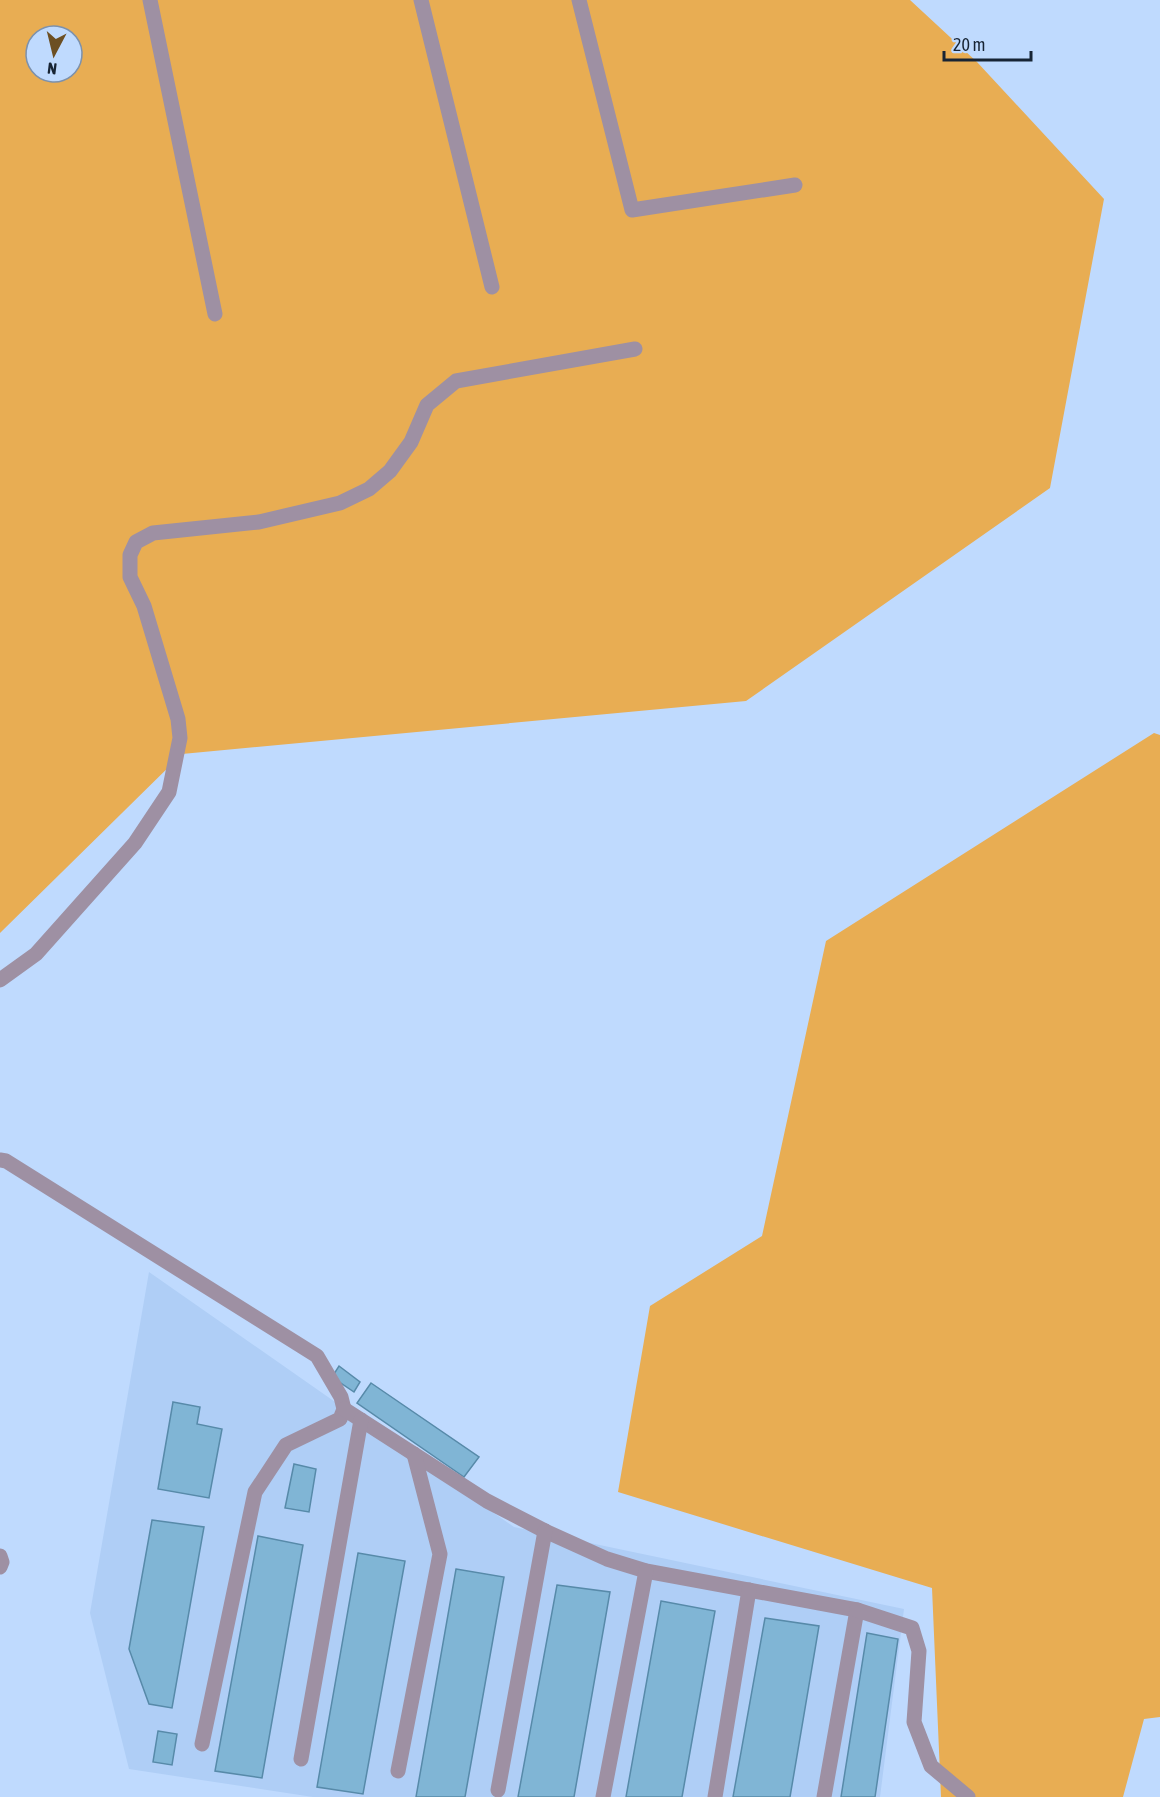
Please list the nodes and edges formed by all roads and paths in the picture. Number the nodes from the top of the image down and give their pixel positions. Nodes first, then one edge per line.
1 (150, 0) edge
2 (421, 0) edge
3 (579, 0) edge
4 (795, 185) dead end
5 (492, 287) dead end
6 (215, 314) dead end
7 (634, 349) dead end
8 (0, 980) edge
9 (0, 1160) edge
10 (344, 1409) junction
11 (361, 1420) junction
12 (414, 1454) junction
13 (545, 1531) junction
14 (0, 1556) edge
15 (0, 1567) edge
16 (646, 1571) junction
17 (749, 1590) junction
18 (857, 1610) junction
19 (202, 1744) dead end
20 (301, 1759) dead end
21 (398, 1771) dead end
22 (498, 1790) dead end
23 (603, 1797) edge
24 (715, 1797) edge
25 (824, 1797) edge
26 (968, 1797) edge

1 - 6 street
2 - 5 street
3 - 4 street
7 - 8 street
9 - 10 street
10 - 11 street
10 - 19 street
11 - 12 street
11 - 20 street
12 - 13 street
12 - 21 street
13 - 16 street
13 - 22 street
14 - 15 street
16 - 17 street
16 - 23 street
17 - 18 street
17 - 24 street
18 - 25 street
18 - 26 street

